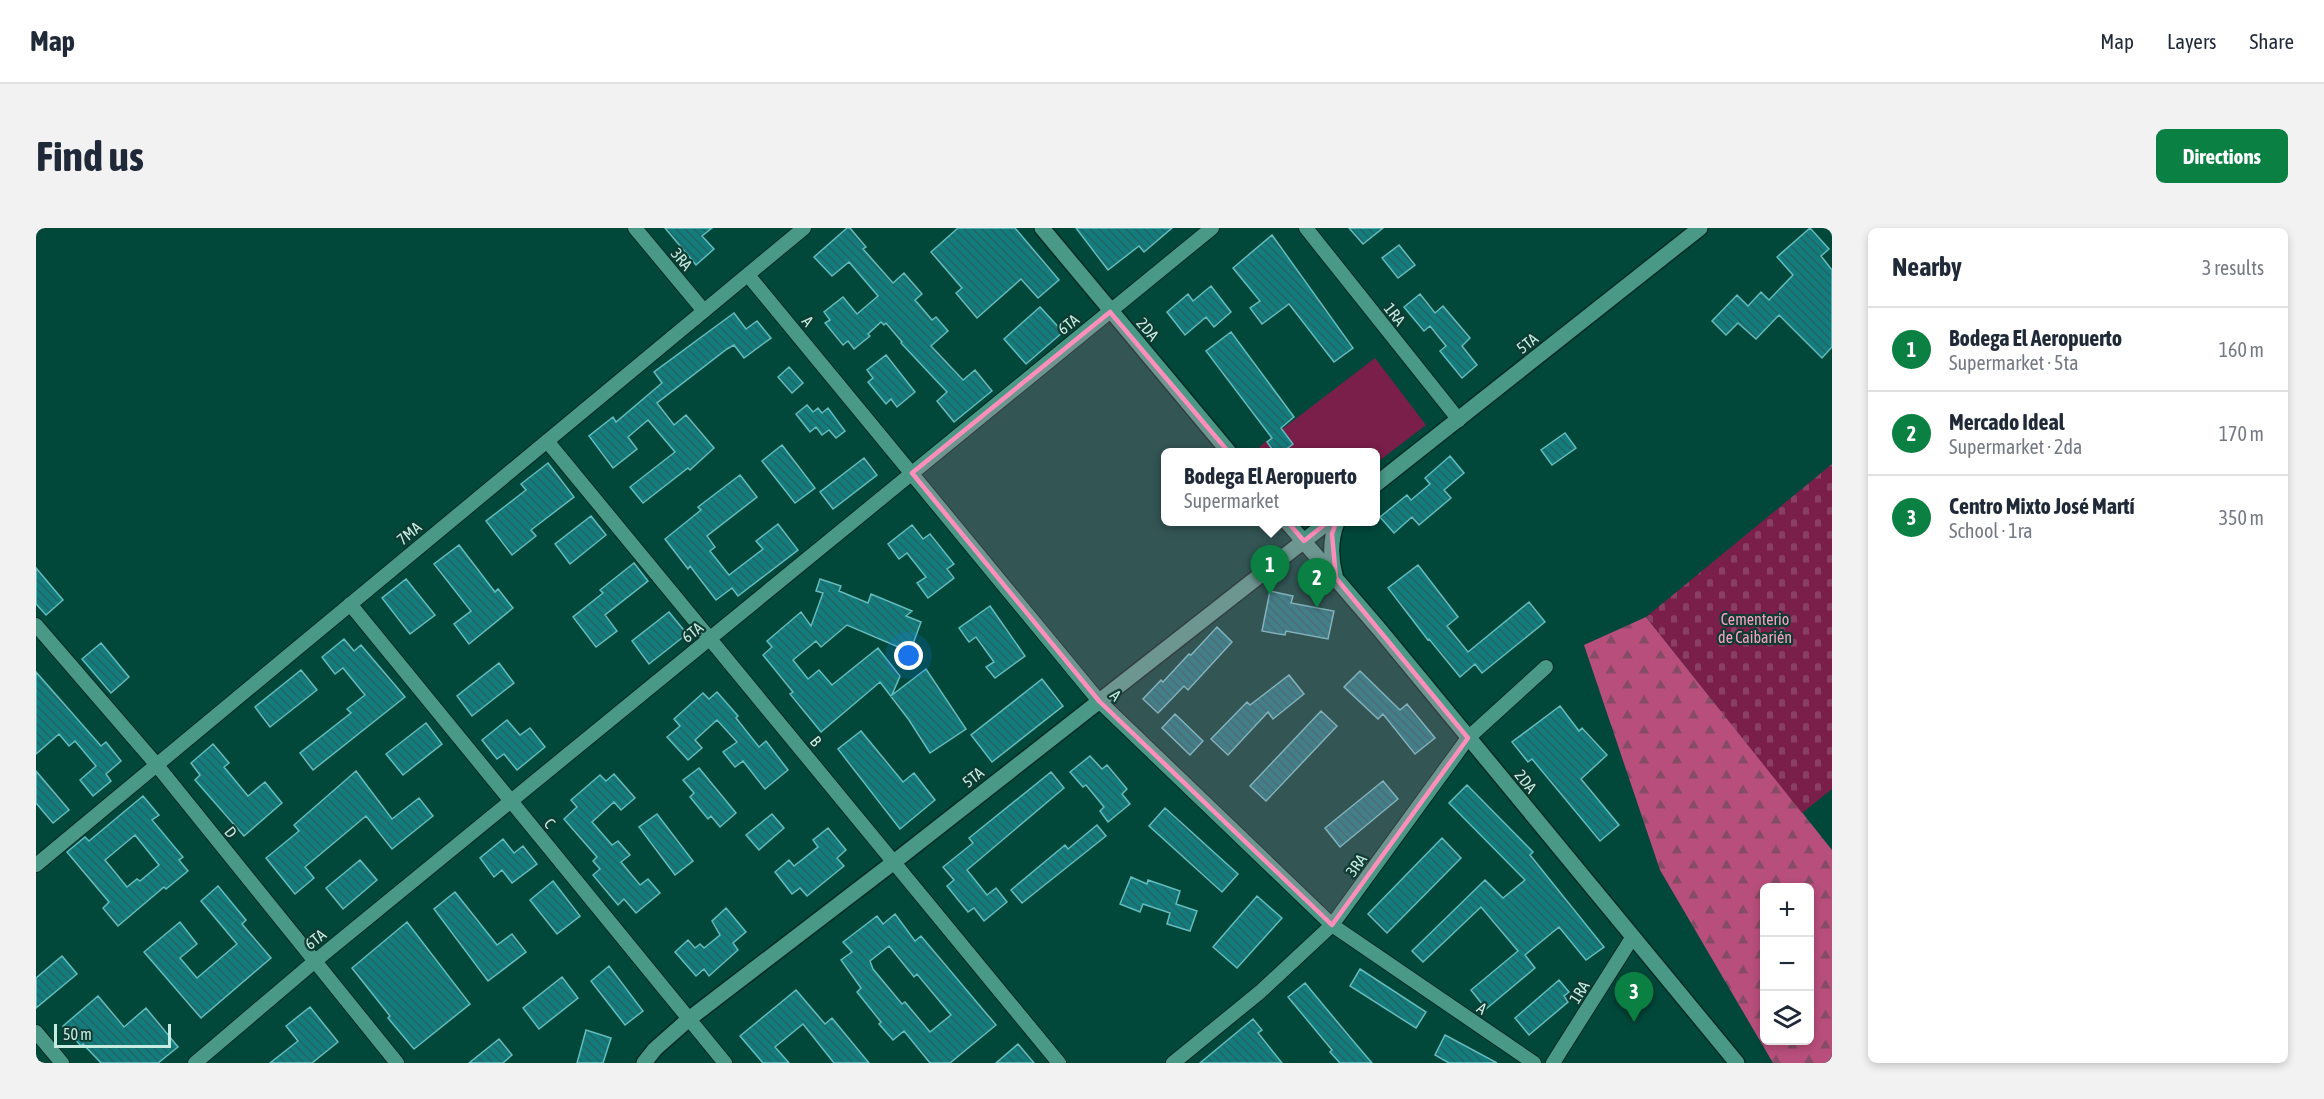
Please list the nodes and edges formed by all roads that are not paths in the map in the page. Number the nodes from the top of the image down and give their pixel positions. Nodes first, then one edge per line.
1 (635, 228) edge
2 (804, 228) edge
3 (1042, 228) edge
4 (1212, 228) edge
5 (1306, 228) edge
6 (1700, 228) edge
7 (748, 275) junction
8 (704, 310) junction
9 (1110, 312) junction
10 (1459, 420) junction
11 (547, 441) junction
12 (1225, 448) edge
13 (912, 473) junction
14 (1380, 481) edge
15 (1291, 526) edge
16 (1323, 526) edge
17 (1335, 526) edge
18 (1304, 541) junction
19 (1336, 578) junction
20 (350, 604) junction
21 (36, 625) edge
22 (710, 638) junction
23 (1546, 668) dead end
24 (1099, 701) junction
25 (1468, 738) junction
26 (156, 764) junction
27 (511, 801) junction
28 (894, 862) junction
29 (36, 865) edge
30 (1332, 925) junction
31 (1632, 938) junction
32 (314, 962) junction
33 (689, 1019) junction
34 (36, 1032) edge
35 (62, 1063) edge
36 (195, 1063) edge
37 (397, 1063) edge
38 (644, 1063) edge
39 (724, 1063) edge
40 (1059, 1063) edge
41 (1173, 1063) edge
42 (1534, 1063) edge
43 (1553, 1063) edge
44 (1737, 1063) edge

1 - 8 street, 3RA
2 - 7 street, 7MA
3 - 9 street, 2DA
4 - 9 street, 6TA
5 - 10 street, 1RA
6 - 10 street, 5TA
7 - 8 street, 7MA
7 - 13 street, A
8 - 11 street, 7MA
9 - 12 street, 2DA
9 - 13 street, 6TA
10 - 14 street, 5TA
11 - 20 street, 7MA
11 - 22 street, B
13 - 22 street, 6TA
13 - 24 street, A
15 - 18 street, 2DA
16 - 18 street, 5TA
17 - 19 street
18 - 19 street, 2DA
18 - 24 street, 5TA
19 - 25 street, 2DA
20 - 26 street, 7MA
20 - 27 street, C
21 - 26 street, D
22 - 27 street, 6TA
22 - 28 street, B
23 - 25 street, 3RA
24 - 28 street, 5TA
24 - 30 street, A
25 - 30 street, 3RA
25 - 31 street, 2DA
26 - 29 street, 7MA
26 - 32 street, D
27 - 32 street, 6TA
27 - 33 street, C
28 - 33 street, 5TA
28 - 40 street, B
30 - 41 street, 3RA
30 - 42 street, A
31 - 43 street, 1RA
31 - 44 street, 2DA
32 - 36 street, 6TA
32 - 37 street, D
33 - 38 street, 5TA
33 - 39 street, C
34 - 35 street

